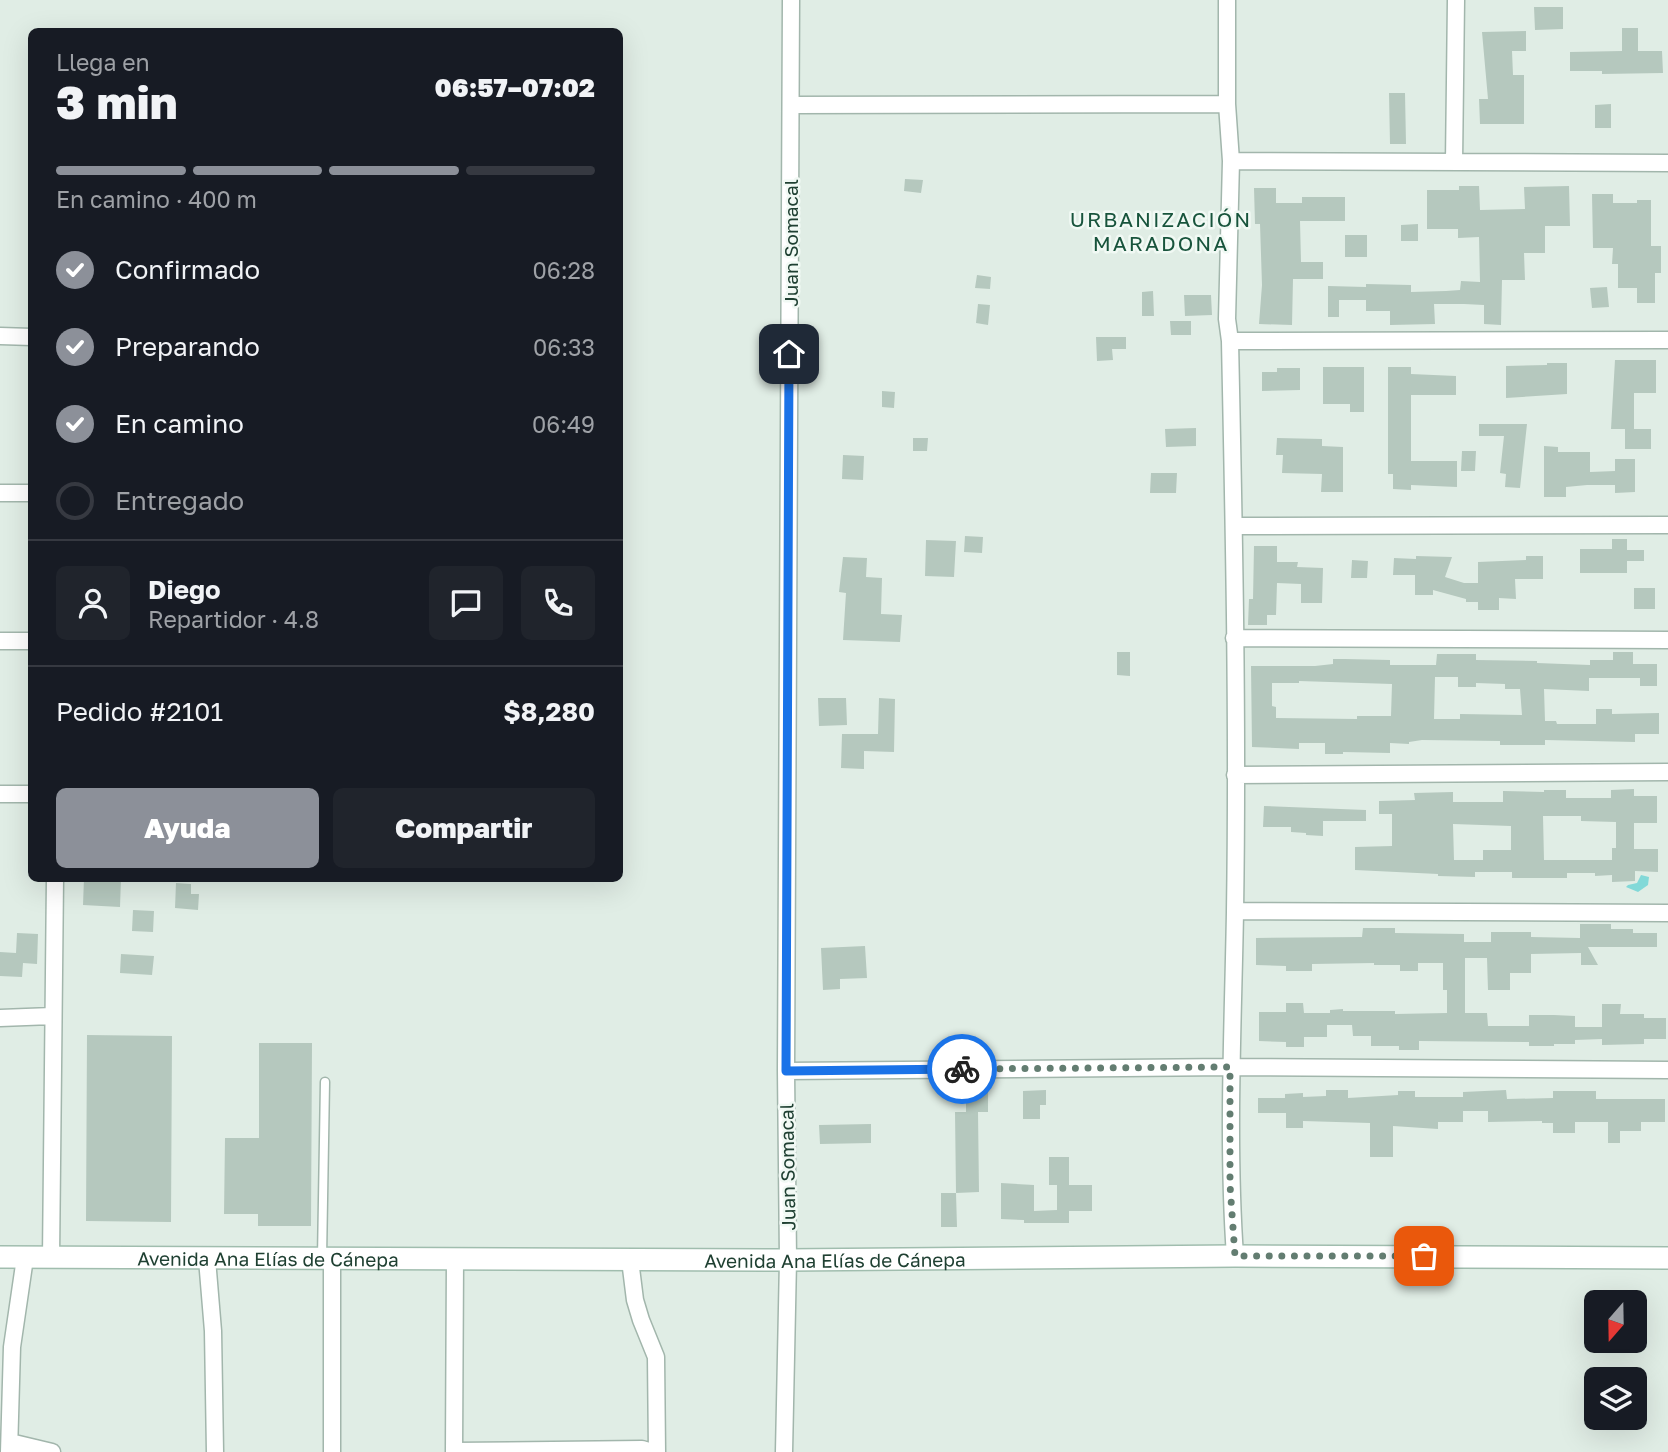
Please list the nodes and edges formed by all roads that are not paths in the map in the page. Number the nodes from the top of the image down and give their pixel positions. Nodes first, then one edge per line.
1 (790, 0) edge
2 (1227, 0) edge
3 (1456, 0) edge
4 (1227, 104) junction
5 (791, 105) junction
6 (1231, 161) junction
7 (1454, 162) junction
8 (1668, 163) edge
9 (0, 336) edge
10 (28, 337) edge
11 (1668, 340) edge
12 (1230, 341) junction
13 (0, 493) edge
14 (28, 493) edge
15 (1668, 525) edge
16 (1234, 526) junction
17 (1234, 638) junction
18 (1668, 640) edge
19 (0, 641) edge
20 (28, 641) edge
21 (1668, 772) edge
22 (1235, 775) junction
23 (0, 794) edge
24 (28, 794) edge
25 (55, 882) edge
26 (1235, 911) junction
27 (1668, 913) edge
28 (52, 1016) junction
29 (0, 1018) edge
30 (1230, 1067) junction
31 (1668, 1070) edge
32 (786, 1071) junction
33 (325, 1083) dead end
34 (1235, 1256) junction
35 (0, 1257) edge
36 (25, 1258) junction
37 (51, 1258) junction
38 (1668, 1258) edge
39 (207, 1259) junction
40 (455, 1259) junction
41 (327, 1260) junction
42 (630, 1260) junction
43 (788, 1260) junction
44 (9, 1447) edge
45 (52, 1452) edge
46 (215, 1452) edge
47 (332, 1452) edge
48 (454, 1452) edge
49 (654, 1452) edge
50 (783, 1452) edge

1 - 5 street, Juan Somacal
2 - 4 street
3 - 7 street
4 - 5 street
4 - 6 street
5 - 32 street, Juan Somacal
6 - 7 street
6 - 12 street
7 - 8 street
9 - 10 street
11 - 12 street
12 - 16 street
13 - 14 street
15 - 16 street
16 - 17 street
17 - 18 street
17 - 22 street
19 - 20 street
21 - 22 street
22 - 26 street
23 - 24 street
25 - 28 street
26 - 27 street
26 - 30 street
28 - 29 street
28 - 37 street
30 - 31 street
30 - 32 street
30 - 34 street
32 - 43 street, Juan Somacal
33 - 41 lane
34 - 38 main road, Avenida Ana Elías de Cánepa
34 - 43 main road, Avenida Ana Elías de Cánepa
35 - 36 main road, Avenida Ana Elías de Cánepa
36 - 37 main road, Avenida Ana Elías de Cánepa
36 - 44 street
37 - 39 main road, Avenida Ana Elías de Cánepa
39 - 41 main road, Avenida Ana Elías de Cánepa
39 - 46 street
40 - 41 main road, Avenida Ana Elías de Cánepa
40 - 42 main road, Avenida Ana Elías de Cánepa
40 - 48 street
41 - 47 street
42 - 43 main road, Avenida Ana Elías de Cánepa
42 - 49 street
43 - 50 street, Juan Somacal
44 - 45 street
48 - 49 street

